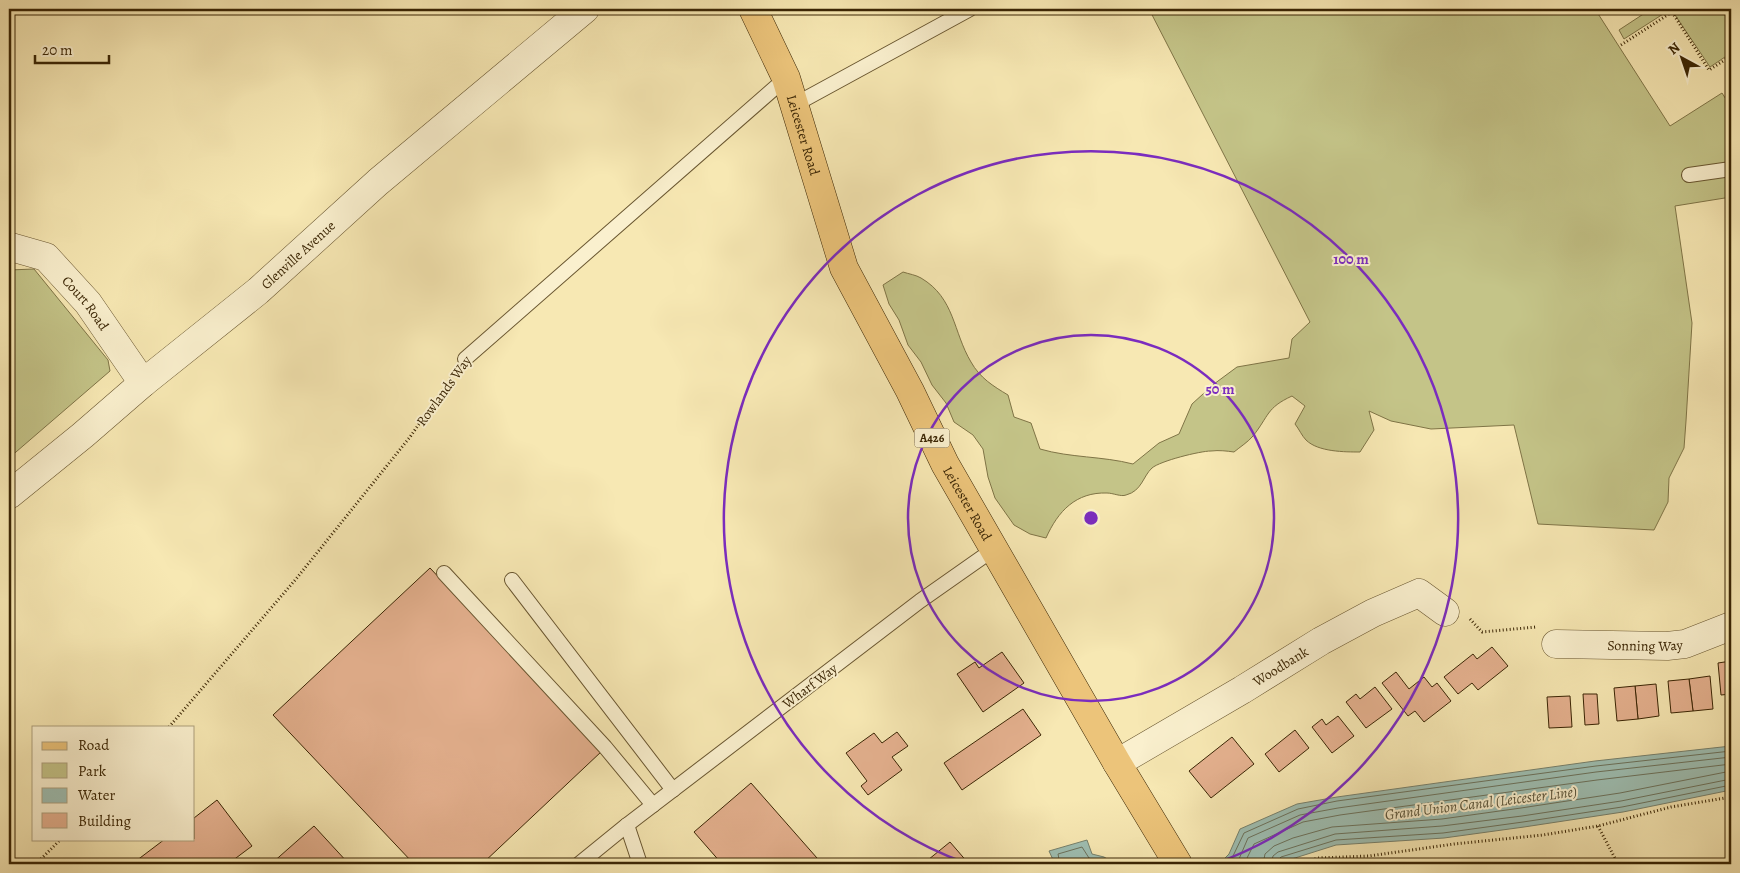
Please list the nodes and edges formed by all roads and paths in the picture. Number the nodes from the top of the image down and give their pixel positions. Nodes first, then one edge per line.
1 (585, 9) edge
2 (753, 9) edge
3 (970, 9) edge
4 (1678, 9) edge
5 (1726, 9) edge
6 (1672, 12) junction
7 (1731, 17) edge
8 (1621, 45) dead end
9 (1731, 56) edge
10 (786, 78) junction
11 (794, 105) junction
12 (1731, 169) edge
13 (1688, 175) dead end
14 (9, 249) edge
15 (465, 359) joint
16 (142, 383) junction
17 (9, 495) edge
18 (994, 549) junction
19 (444, 573) dead end
20 (512, 580) dead end
21 (1444, 612) joint
22 (1731, 626) edge
23 (1556, 644) joint
24 (170, 726) edge
25 (1117, 763) junction
26 (673, 790) junction
27 (1731, 797) edge
28 (653, 805) junction
29 (627, 825) junction
30 (1598, 826) junction
31 (60, 840) edge
32 (1172, 853) edge
33 (36, 864) edge
34 (579, 864) edge
35 (640, 864) edge
36 (1298, 864) edge
37 (1618, 864) edge

1 - 16 street, Glenville Avenue
2 - 10 main road, Leicester Road / A426
3 - 11 lane
4 - 6 path
5 - 7 path
6 - 8 path
6 - 9 path
10 - 11 main road, Leicester Road / A426
10 - 15 lane, Rowlands Way
11 - 18 main road, Leicester Road / A426
12 - 13 lane
14 - 16 street, Court Road
15 - 24 path, Rowlands Way
16 - 17 street, Glenville Avenue
18 - 25 main road, Leicester Road / A426
18 - 26 lane, Wharf Way
19 - 28 lane
20 - 26 lane
21 - 23 path
21 - 25 street, Woodbank
22 - 23 street, Sonning Way
25 - 32 main road, Leicester Road / A426
26 - 28 lane, Wharf Way
27 - 30 path
28 - 29 lane, Wharf Way
29 - 34 lane, Wharf Way
29 - 35 lane
30 - 36 path
30 - 37 path
31 - 33 path

